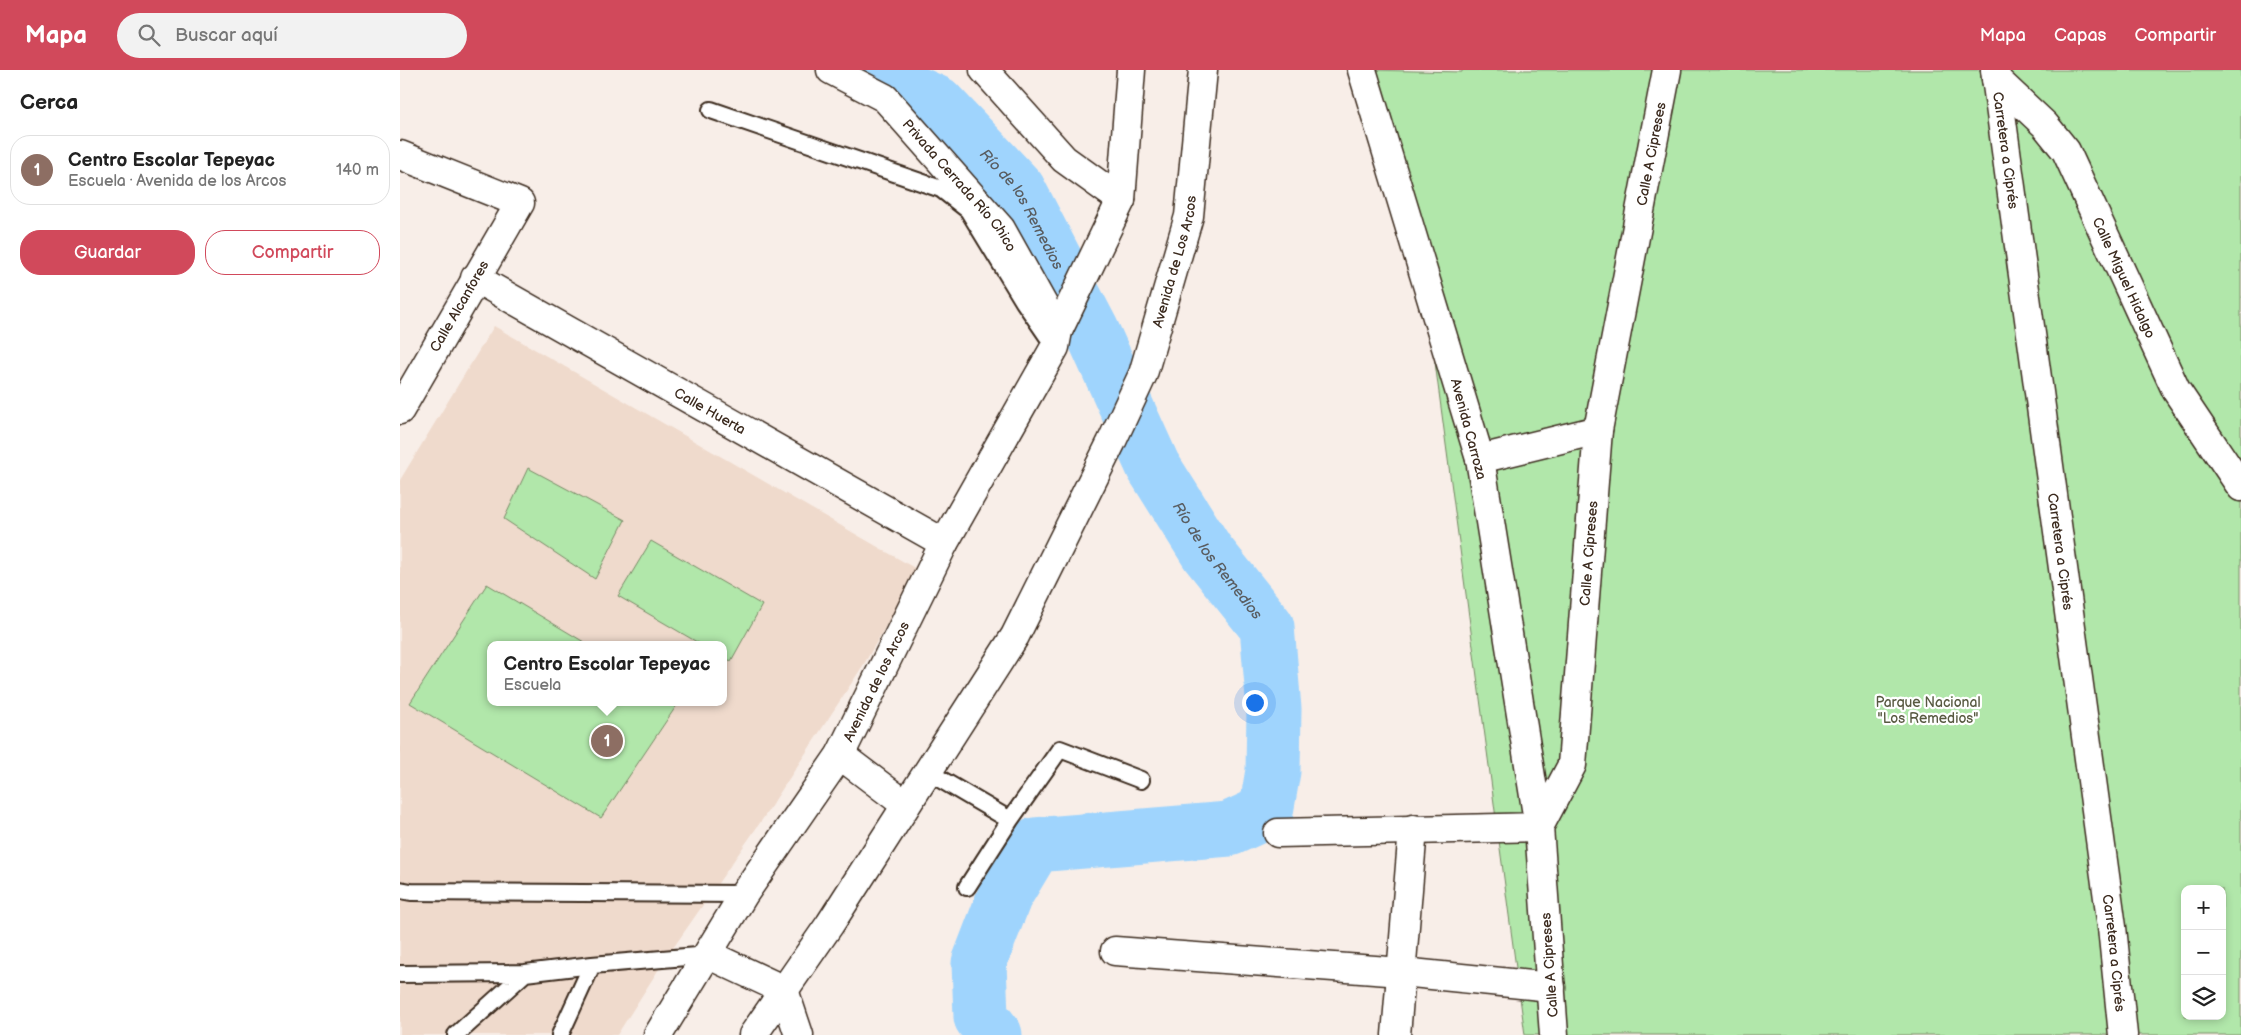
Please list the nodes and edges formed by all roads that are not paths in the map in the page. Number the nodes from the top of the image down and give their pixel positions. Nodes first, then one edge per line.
1 (831, 70) edge
2 (984, 70) edge
3 (1131, 70) edge
4 (1203, 70) edge
5 (1362, 70) edge
6 (1667, 70) edge
7 (1996, 74) edge
8 (711, 110) dead end
9 (400, 156) edge
10 (1122, 200) junction
11 (475, 278) junction
12 (1060, 330) junction
13 (400, 410) edge
14 (1598, 430) junction
15 (1480, 459) junction
16 (2241, 487) edge
17 (944, 543) junction
18 (840, 755) junction
19 (928, 772) junction
20 (1141, 780) dead end
21 (906, 805) junction
22 (1010, 820) junction
23 (1539, 827) junction
24 (1413, 829) junction
25 (1278, 833) dead end
26 (967, 886) dead end
27 (400, 890) edge
28 (744, 894) junction
29 (1115, 951) dead end
30 (709, 955) junction
31 (592, 965) junction
32 (1402, 972) junction
33 (525, 973) junction
34 (400, 974) edge
35 (1551, 987) junction
36 (784, 990) junction
37 (456, 1035) edge
38 (560, 1035) edge
39 (658, 1035) edge
40 (754, 1035) edge
41 (799, 1035) edge
42 (1396, 1035) edge
43 (1554, 1035) edge
44 (2123, 1035) edge

1 - 12 street, Privada Cerrada Río Chico
2 - 10 street
3 - 10 street
4 - 19 street, Avenida de Los Arcos
5 - 15 street, Avenida Carroza
6 - 14 street, Calle A Cipreses
7 - 16 street, Calle Miguel Hidalgo
7 - 44 street, Carretera a Ciprés
8 - 12 lane
9 - 11 street, Calle Alcanfores
10 - 12 street
11 - 13 street, Calle Alcanfores
11 - 17 street, Calle Huerta
12 - 17 street, Avenida de los Arcos
14 - 15 street
14 - 23 street, Calle A Cipreses
15 - 23 street, Avenida Carroza
17 - 18 street, Avenida de los Arcos
18 - 21 street
18 - 28 street, Avenida de los Arcos
19 - 21 street
19 - 22 lane
20 - 22 lane
21 - 36 street
22 - 26 lane
23 - 24 street
23 - 35 street, Calle A Cipreses
24 - 25 street
24 - 32 street
27 - 28 lane
28 - 30 street, Avenida de los Arcos
29 - 32 street
30 - 31 lane
30 - 36 street
30 - 39 street, Avenida de los Arcos
31 - 33 lane
31 - 38 lane
32 - 35 street
32 - 42 street
33 - 34 lane
33 - 37 lane
35 - 43 street, Calle A Cipreses
36 - 40 street
36 - 41 street

